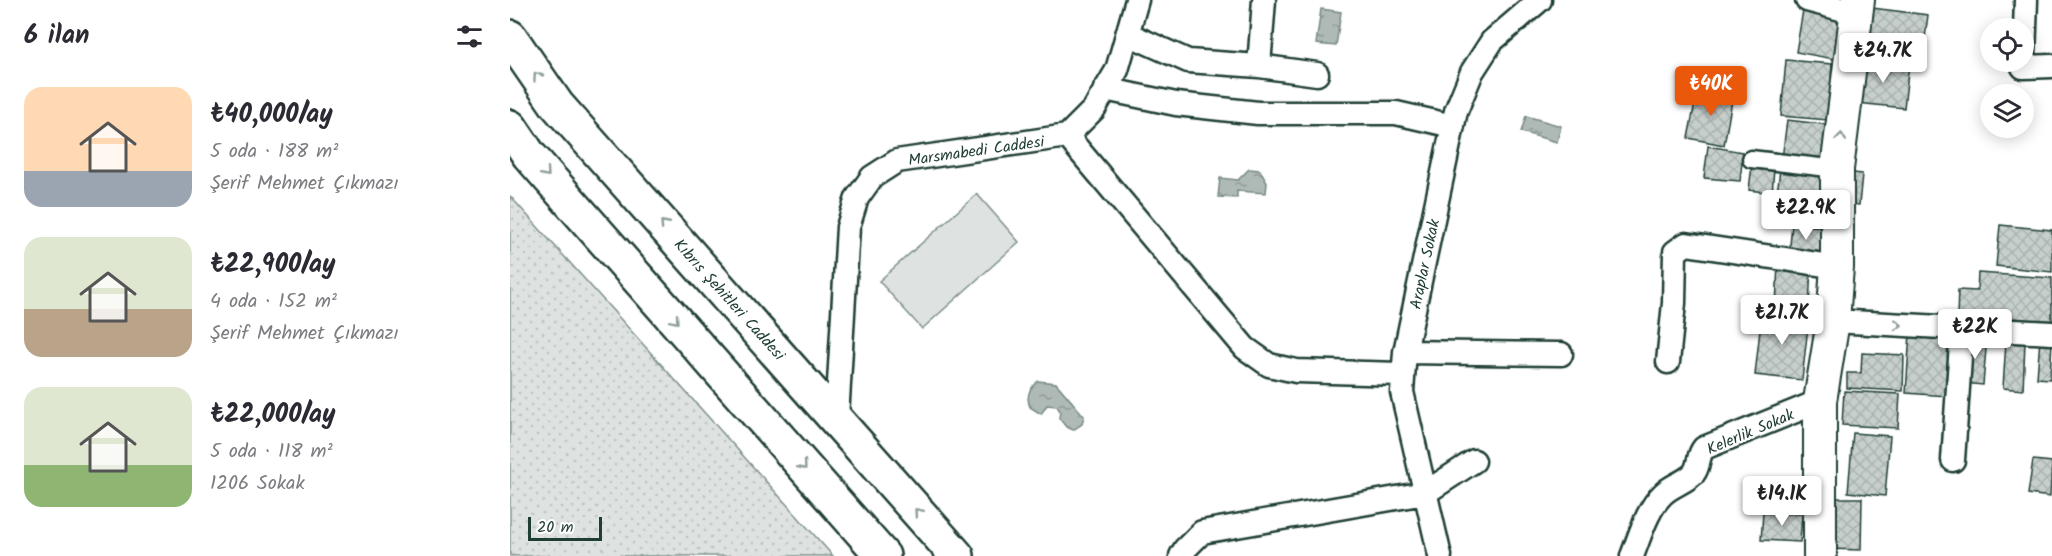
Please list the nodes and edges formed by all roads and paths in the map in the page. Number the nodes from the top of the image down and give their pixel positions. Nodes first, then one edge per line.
1 (1137, 0) edge
2 (1264, 0) edge
3 (1540, 0) edge
4 (1807, 0) edge
5 (2026, 0) edge
6 (1857, 6) edge
7 (2025, 18) edge
8 (1128, 34) junction
9 (510, 37) edge
10 (1260, 66) junction
11 (2052, 66) edge
12 (2034, 67) edge
13 (1317, 74) dead end
14 (1105, 89) junction
15 (1453, 126) junction
16 (510, 127) edge
17 (1067, 136) junction
18 (1751, 159) dead end
19 (1838, 169) junction
20 (1837, 267) junction
21 (1833, 321) junction
22 (1962, 329) junction
23 (2052, 333) edge
24 (1405, 352) junction
25 (1561, 354) dead end
26 (1668, 362) dead end
27 (1401, 374) junction
28 (1820, 401) junction
29 (837, 418) junction
30 (1953, 460) dead end
31 (1474, 461) dead end
32 (1425, 493) junction
33 (883, 556) edge
34 (957, 556) edge
35 (1181, 556) edge
36 (1440, 556) edge
37 (1632, 556) edge
38 (1820, 556) edge

1 - 8 street, Marsmabedi Caddesi
2 - 10 street
3 - 15 street, Araplar Sokak
4 - 6 street
5 - 7 street
19 -> 6 main road
8 - 10 street
8 - 14 street, Marsmabedi Caddesi
29 -> 9 highway, Kıbrıs Şehitleri Caddesi
10 - 13 street
11 - 12 street
14 - 15 street
14 - 17 street, Marsmabedi Caddesi
15 - 24 street, Araplar Sokak
16 -> 33 highway
17 - 27 street
17 - 29 street, Marsmabedi Caddesi
18 - 19 street
19 - 20 main road
20 - 21 main road
20 - 26 street
21 -> 22 street
21 - 28 main road
22 - 23 street
22 - 30 street
24 - 25 street
24 - 27 street, Araplar Sokak
27 - 32 street, Araplar Sokak
28 - 37 street, Kelerlik Sokak
28 - 38 main road
34 -> 29 highway, Kıbrıs Şehitleri Caddesi
31 - 32 street
32 - 35 street
32 - 36 street, Araplar Sokak

